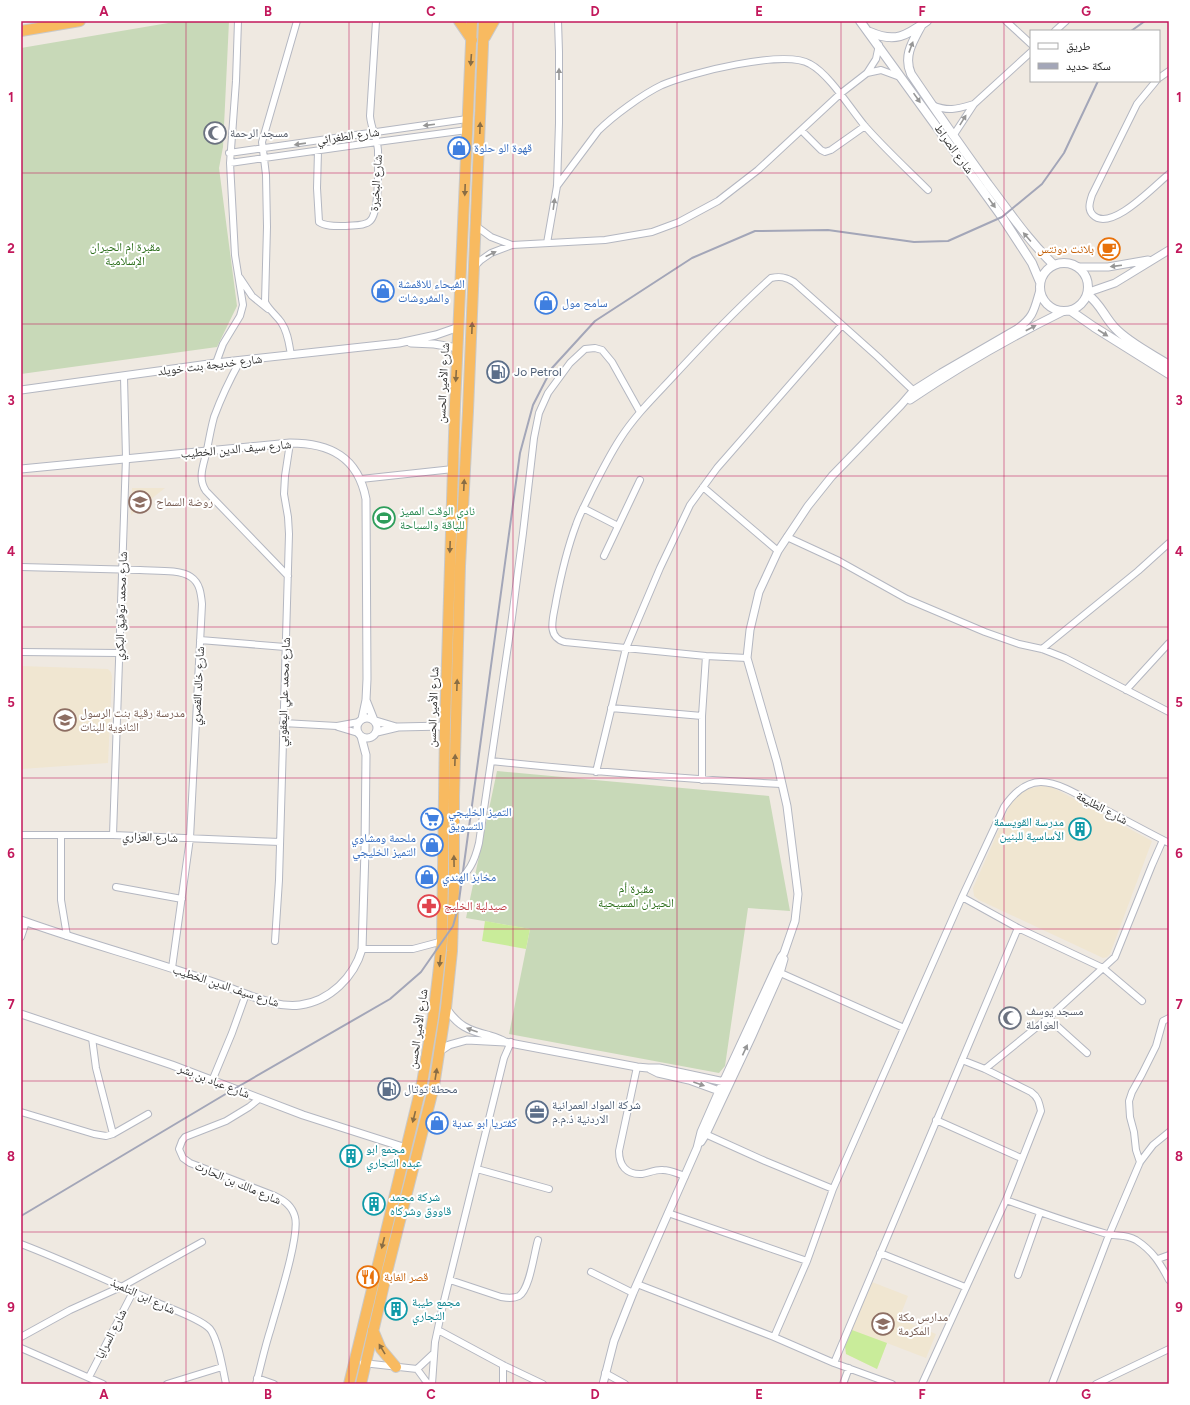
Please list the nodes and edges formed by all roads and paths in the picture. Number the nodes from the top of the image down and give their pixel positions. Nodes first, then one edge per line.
1 (80, 21) edge
2 (238, 21) edge
3 (297, 21) edge
4 (376, 21) edge
5 (459, 21) edge
6 (472, 21) edge
7 (484, 21) edge
8 (494, 21) edge
9 (558, 21) edge
10 (860, 21) edge
11 (1006, 21) edge
12 (1066, 21) edge
13 (924, 23) edge
14 (1056, 30) edge
15 (21, 31) edge
16 (868, 31) junction
17 (472, 40) junction
18 (483, 40) junction
19 (1030, 43) edge
20 (879, 45) junction
21 (1030, 53) edge
22 (1169, 71) edge
23 (867, 73) junction
24 (1160, 77) edge
25 (902, 78) junction
26 (1155, 82) edge
27 (840, 94) junction
28 (932, 104) junction
29 (974, 104) junction
30 (467, 119) junction
31 (865, 126) junction
32 (467, 130) junction
33 (802, 131) junction
34 (373, 132) junction
35 (953, 136) junction
36 (377, 142) junction
37 (262, 149) junction
38 (318, 151) junction
39 (229, 154) junction
40 (264, 159) junction
41 (230, 163) junction
42 (1169, 174) edge
43 (557, 186) junction
44 (928, 190) dead end
45 (476, 226) junction
46 (547, 243) junction
47 (512, 245) junction
48 (1169, 250) edge
49 (1152, 259) junction
50 (1054, 265) junction
51 (474, 267) junction
52 (1079, 267) junction
53 (238, 276) junction
54 (1040, 286) junction
55 (1088, 294) junction
56 (270, 310) junction
57 (1068, 311) junction
58 (842, 325) junction
59 (459, 327) junction
60 (399, 343) junction
61 (458, 348) junction
62 (291, 355) junction
63 (240, 361) junction
64 (216, 363) junction
65 (1169, 365) edge
66 (1169, 374) edge
67 (124, 377) junction
68 (21, 390) edge
69 (916, 392) junction
70 (640, 412) junction
71 (290, 443) junction
72 (207, 451) junction
73 (126, 458) junction
74 (21, 469) edge
75 (453, 469) junction
76 (361, 479) junction
77 (640, 480) dead end
78 (703, 487) junction
79 (583, 508) junction
80 (618, 526) junction
81 (787, 537) junction
82 (1169, 543) edge
83 (778, 551) junction
84 (604, 556) dead end
85 (21, 567) edge
86 (122, 569) junction
87 (288, 576) junction
88 (200, 640) junction
89 (1169, 643) edge
90 (285, 647) junction
91 (626, 648) junction
92 (1042, 649) junction
93 (21, 652) edge
94 (118, 653) junction
95 (706, 656) junction
96 (747, 658) junction
97 (1126, 690) junction
98 (366, 700) junction
99 (611, 708) junction
100 (1169, 712) edge
101 (702, 716) junction
102 (361, 720) junction
103 (375, 721) junction
104 (284, 723) junction
105 (337, 726) junction
106 (445, 726) junction
107 (398, 727) junction
108 (360, 735) junction
109 (375, 735) junction
110 (366, 754) junction
111 (491, 761) junction
112 (596, 772) junction
113 (702, 780) junction
114 (782, 784) junction
115 (21, 835) edge
116 (61, 835) junction
117 (113, 835) junction
118 (190, 838) junction
119 (280, 842) junction
120 (1166, 842) edge
121 (454, 886) junction
122 (116, 887) dead end
123 (962, 897) junction
124 (182, 899) junction
125 (24, 921) edge
126 (1018, 928) junction
127 (453, 935) junction
128 (67, 936) junction
129 (21, 937) edge
130 (442, 941) junction
131 (275, 942) dead end
132 (362, 949) junction
133 (172, 968) junction
134 (1103, 968) junction
135 (777, 972) junction
136 (246, 994) junction
137 (1142, 1001) dead end
138 (446, 1008) junction
139 (21, 1014) edge
140 (1048, 1018) junction
141 (1169, 1018) edge
142 (904, 1028) junction
143 (92, 1038) junction
144 (508, 1042) junction
145 (440, 1051) junction
146 (1088, 1053) dead end
147 (962, 1060) junction
148 (637, 1067) junction
149 (648, 1068) junction
150 (985, 1069) junction
151 (212, 1081) junction
152 (726, 1082) junction
153 (722, 1092) junction
154 (259, 1099) junction
155 (21, 1112) edge
156 (148, 1114) dead end
157 (936, 1120) junction
158 (1169, 1132) edge
159 (704, 1133) junction
160 (113, 1134) junction
161 (406, 1148) junction
162 (1021, 1158) junction
163 (1140, 1162) junction
164 (477, 1169) junction
165 (685, 1176) junction
166 (833, 1189) junction
167 (549, 1190) dead end
168 (1006, 1200) junction
169 (1040, 1212) junction
170 (668, 1213) junction
171 (1109, 1235) junction
172 (538, 1240) dead end
173 (202, 1242) dead end
174 (21, 1244) edge
175 (880, 1253) junction
176 (1169, 1255) edge
177 (1158, 1259) junction
178 (807, 1261) junction
179 (591, 1272) dead end
180 (1018, 1275) dead end
181 (450, 1280) junction
182 (1169, 1280) edge
183 (637, 1284) junction
184 (123, 1286) junction
185 (965, 1287) junction
186 (133, 1292) junction
187 (633, 1293) junction
188 (373, 1329) junction
189 (438, 1330) junction
190 (21, 1337) edge
191 (774, 1337) junction
192 (21, 1348) edge
193 (1169, 1349) edge
194 (433, 1354) junction
195 (354, 1362) junction
196 (834, 1363) junction
197 (366, 1364) junction
198 (503, 1365) junction
199 (222, 1367) junction
200 (396, 1367) junction
201 (848, 1368) junction
202 (417, 1369) junction
203 (605, 1373) junction
204 (89, 1377) junction
205 (256, 1381) edge
206 (103, 1384) edge
207 (167, 1384) edge
208 (226, 1384) edge
209 (274, 1384) edge
210 (349, 1384) edge
211 (361, 1384) edge
212 (428, 1384) edge
213 (432, 1384) edge
214 (503, 1384) edge
215 (542, 1384) edge
216 (603, 1384) edge
217 (625, 1384) edge
218 (842, 1384) edge
219 (892, 1384) edge
220 (922, 1384) edge
221 (1052, 1384) edge
222 (1096, 1384) edge

1 - 15 highway
2 - 39 street
3 - 37 street
4 - 34 street, شارع البخيرة
5 - 17 highway
6 - 17 highway, شارع الأمير الحسن
7 - 18 highway, شارع الأمير الحسن
8 - 18 highway
43 -> 9 street
10 - 16 main road, شارع الصراط
11 - 19 street
12 - 14 street
13 - 16 main road
28 -> 13 main road, شارع الصراط
16 - 20 main road, شارع الصراط
17 -> 30 highway, شارع الأمير الحسن
45 -> 18 highway, شارع الأمير الحسن
20 - 23 street
20 - 25 main road, شارع الصراط
21 - 29 street
22 - 24 street
23 - 25 street
23 - 27 street
25 -> 54 main road, شارع الصراط
26 - 42 street
27 - 31 street
27 - 33 street
27 - 43 street
28 - 29 street
28 - 35 main road, شارع الصراط
35 -> 29 street
30 - 32 highway, شارع الأمير الحسن
30 -> 34 street, شارع الطغرائي
31 - 33 street
31 - 44 street
32 - 36 street, شارع الطغرائي
32 -> 59 highway, شارع الأمير الحسن
33 - 46 street
34 - 36 street, شارع البخيرة
34 -> 37 street, شارع الطغرائي
50 -> 35 main road, شارع الصراط
36 - 38 street, شارع الطغرائي
36 - 38 street, شارع البخيرة
37 - 39 street, شارع الطغرائي
37 - 40 street
38 - 40 street, شارع الطغرائي
39 - 41 street
40 - 41 street, شارع الطغرائي
40 - 56 street
41 - 53 street
46 -> 43 street
45 - 47 street
45 - 51 highway, شارع الأمير الحسن
46 - 47 street
51 -> 47 street
48 - 49 street
49 -> 52 street
49 - 55 street
50 - 52 main road
50 - 54 main road
121 -> 51 highway, شارع الأمير الحسن
52 - 55 main road
53 - 56 street
53 - 64 street
54 - 57 main road
54 - 69 street
55 - 57 main road
55 - 65 main road
56 - 62 street
57 -> 66 main road
69 -> 57 street
58 - 69 street
58 - 70 street
58 - 78 street
59 - 60 street, شارع خديجة بنت خويلد
59 - 61 highway, شارع الأمير الحسن
60 - 61 street, شارع خديجة بنت خويلد
60 - 62 street, شارع خديجة بنت خويلد
61 -> 75 highway, شارع الأمير الحسن
62 - 63 street, شارع خديجة بنت خويلد
63 - 64 street, شارع خديجة بنت خويلد
63 - 72 street
64 - 67 street, شارع خديجة بنت خويلد
67 - 68 street, شارع خديجة بنت خويلد
67 - 73 street, شارع محمد توفيق البكري
69 - 81 street
70 - 79 street
70 - 111 street
71 - 72 street, شارع سيف الدين الخطيب
71 - 76 street, شارع سيف الدين الخطيب
71 - 87 street, شارع محمد علي اليعقوبي
72 - 73 street, شارع سيف الدين الخطيب
72 - 87 street
73 - 74 street, شارع سيف الدين الخطيب
73 - 86 street, شارع محمد توفيق البكري
75 - 76 street
75 -> 106 highway, شارع الأمير الحسن
76 - 98 street, شارع سيف الدين الخطيب
77 - 80 street
78 - 83 street
78 - 91 street
79 - 80 street
79 - 91 street
80 - 84 street
81 - 83 street
81 - 92 street
82 - 92 street
83 - 96 street
85 - 86 street, شارع خالد القصري
86 - 88 street, شارع خالد القصري
86 - 94 street, شارع محمد توفيق البكري
87 - 90 street, شارع محمد علي اليعقوبي
88 - 90 street
88 - 118 street, شارع خالد القصري
89 - 97 street
90 - 104 street, شارع محمد علي اليعقوبي
91 - 95 street
91 - 99 street
92 - 97 street
93 - 94 street
94 - 117 street, شارع محمد توفيق البكري
95 - 96 street
95 - 101 street
96 - 114 street
97 - 100 street
98 - 102 street, شارع سيف الدين الخطيب
98 - 103 street, شارع سيف الدين الخطيب
99 - 101 street
99 - 112 street
101 - 113 street
102 - 103 street
102 - 105 street
102 - 108 street
103 - 107 street
103 - 109 street
104 - 105 street
104 - 119 street, شارع محمد علي اليعقوبي
105 - 108 street
106 - 107 street
106 - 130 highway, شارع الأمير الحسن
107 - 109 street
108 - 109 street
108 - 110 street, شارع سيف الدين الخطيب
109 - 110 street, شارع سيف الدين الخطيب
110 - 132 street, شارع سيف الدين الخطيب
111 - 112 street
111 - 121 street
112 - 113 street
113 - 114 street
114 - 135 street
115 - 116 street, شارع العزاري
116 - 117 street, شارع العزاري
116 - 128 street
117 - 118 street, شارع العزاري
118 - 119 street, شارع العزاري
118 - 124 street, شارع خالد القصري
119 - 131 street, شارع محمد علي اليعقوبي
120 - 123 street, شارع الطليعة
120 - 134 street
121 - 127 highway, شارع الأمير الحسن
122 - 124 street
123 - 126 street
123 - 142 street
124 - 133 street, شارع خالد القصري
125 - 128 street, شارع سيف الدين الخطيب
125 - 129 street
126 - 134 street
126 - 147 street
127 - 130 street
127 - 138 highway, شارع الأمير الحسن
128 - 133 street, شارع سيف الدين الخطيب
130 - 132 street
130 -> 161 highway, شارع الأمير الحسن
132 - 136 street, شارع سيف الدين الخطيب
133 - 136 street, شارع سيف الدين الخطيب
134 - 137 street
134 - 140 street
135 - 142 street
135 - 152 street
136 - 151 street
144 -> 138 street
138 - 145 highway, شارع الأمير الحسن
139 - 143 street, شارع عباد بن بشر
140 - 146 street
140 - 150 street
141 - 163 street
142 - 166 street
143 - 151 street, شارع عباد بن بشر
143 - 160 street
144 - 145 street
144 - 148 street
144 - 164 street
188 -> 145 highway, شارع الأمير الحسن
147 - 150 street
147 - 157 street
148 - 149 street
148 - 165 street
149 - 152 street
149 -> 153 street
150 - 162 street
151 - 154 street, شارع عباد بن بشر
152 - 153 street
153 - 159 street
154 - 161 street, شارع عباد بن بشر
154 - 205 street, شارع مالك بن الحارث
155 - 160 street
156 - 160 street
157 - 162 street
157 - 175 street
158 - 163 street
159 - 165 street
159 - 166 street
161 -> 195 highway, شارع الأمير الحسن
162 - 168 street
163 - 171 street
164 - 167 street
164 - 181 street
165 - 170 street
166 - 178 street
168 - 169 street
168 - 185 street
169 - 171 street
169 - 180 street
170 - 178 street
170 - 183 street
171 - 177 street
171 - 221 street
172 - 181 street
173 - 184 street
174 - 184 street, شارع ابن التلميذ
175 - 185 street
175 - 196 street
176 - 177 street
177 - 182 street
178 - 191 street
179 - 187 street
181 - 189 street
183 - 187 street
183 - 191 street
184 - 186 street, شارع ابن التلميذ
184 - 190 street
185 - 220 street
186 - 199 street, شارع ابن التلميذ
186 - 204 street, شارع السرايا
187 - 203 street
188 - 197 highway, شارع الأمير الحسن
200 -> 188 highway
189 - 194 street
189 - 198 street
191 - 196 street
192 - 204 street
193 - 222 street
194 - 202 street
194 - 213 street
195 - 197 street
195 - 210 highway, شارع الأمير الحسن
196 - 201 street
197 - 200 street
197 - 211 highway, شارع الأمير الحسن
198 - 214 street
198 - 215 street
199 - 207 street
199 - 208 street, شارع ابن التلميذ
200 - 202 street
201 - 218 street
201 - 219 street
202 - 212 street
203 - 216 street
203 - 217 street
204 - 206 street
205 - 209 street

